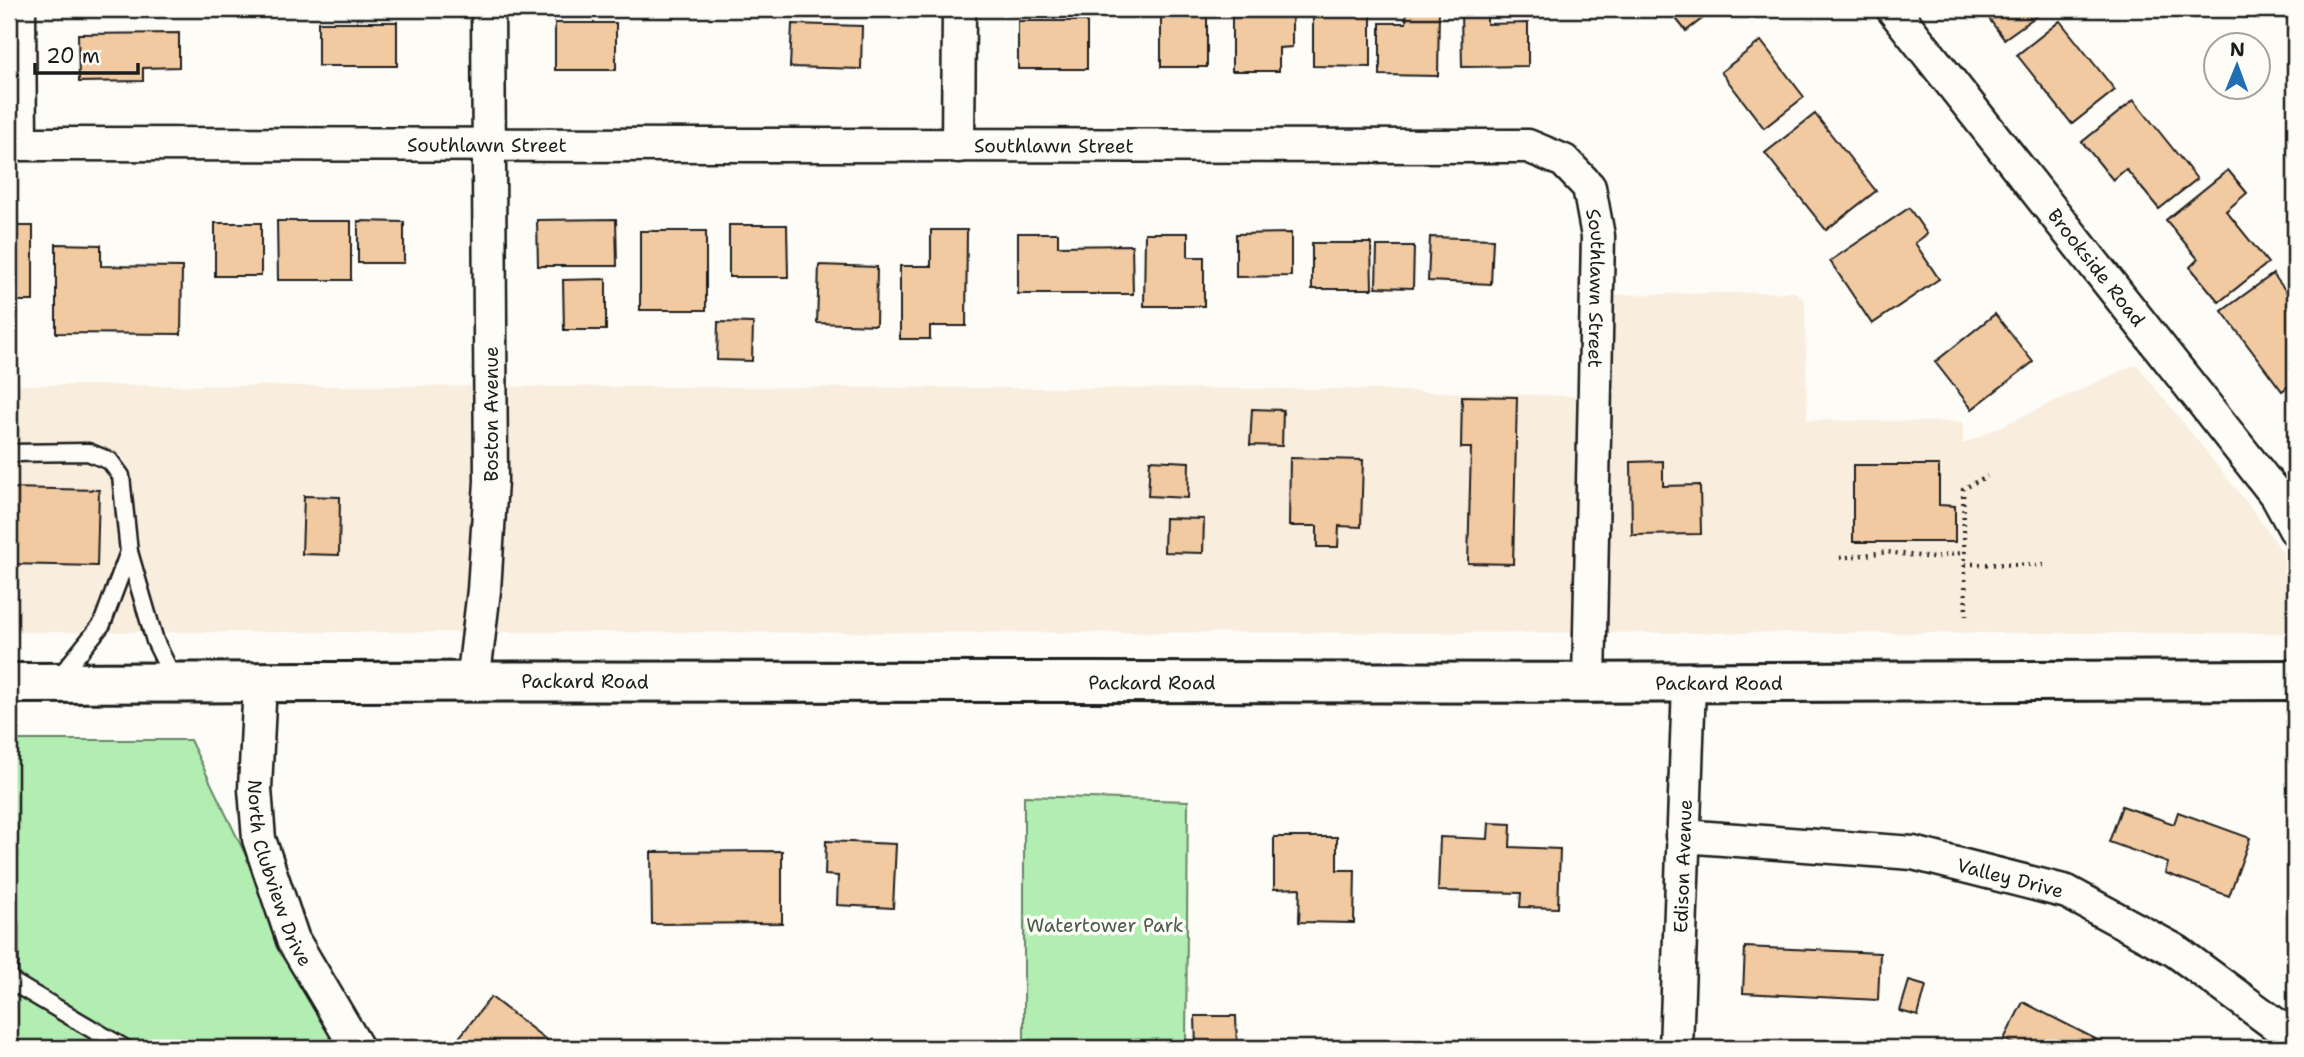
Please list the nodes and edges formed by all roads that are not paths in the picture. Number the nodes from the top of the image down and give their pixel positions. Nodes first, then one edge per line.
1 (19, 9) edge
2 (488, 9) edge
3 (959, 9) edge
4 (1893, 9) edge
5 (14, 144) edge
6 (489, 145) junction
7 (958, 146) junction
8 (9, 453) edge
9 (2295, 529) edge
10 (129, 552) junction
11 (2295, 680) edge
12 (260, 681) junction
13 (175, 682) junction
14 (9, 683) edge
15 (55, 683) junction
16 (473, 683) junction
17 (1589, 683) junction
18 (1689, 684) junction
19 (1682, 836) junction
20 (9, 924) edge
21 (9, 980) edge
22 (2295, 1044) edge
23 (124, 1048) edge
24 (357, 1048) edge
25 (1676, 1048) edge

1 - 5 street
2 - 6 street, Boston Avenue
3 - 7 street
4 - 9 street, Brookside Road
5 - 6 street, Southlawn Street
6 - 7 street, Southlawn Street
6 - 16 street, Boston Avenue
7 - 17 street, Southlawn Street
8 - 10 lane
10 - 13 lane
10 - 15 lane
11 - 18 main road, Packard Road
12 - 13 main road, Packard Road
12 - 16 main road, Packard Road
12 - 24 street, North Clubview Drive
13 - 15 main road, Packard Road
14 - 15 main road, Packard Road
16 - 17 main road, Packard Road
17 - 18 main road, Packard Road
18 - 19 street, Edison Avenue
19 - 22 street, Valley Drive
19 - 25 street, Edison Avenue
20 - 21 lane
21 - 23 lane

